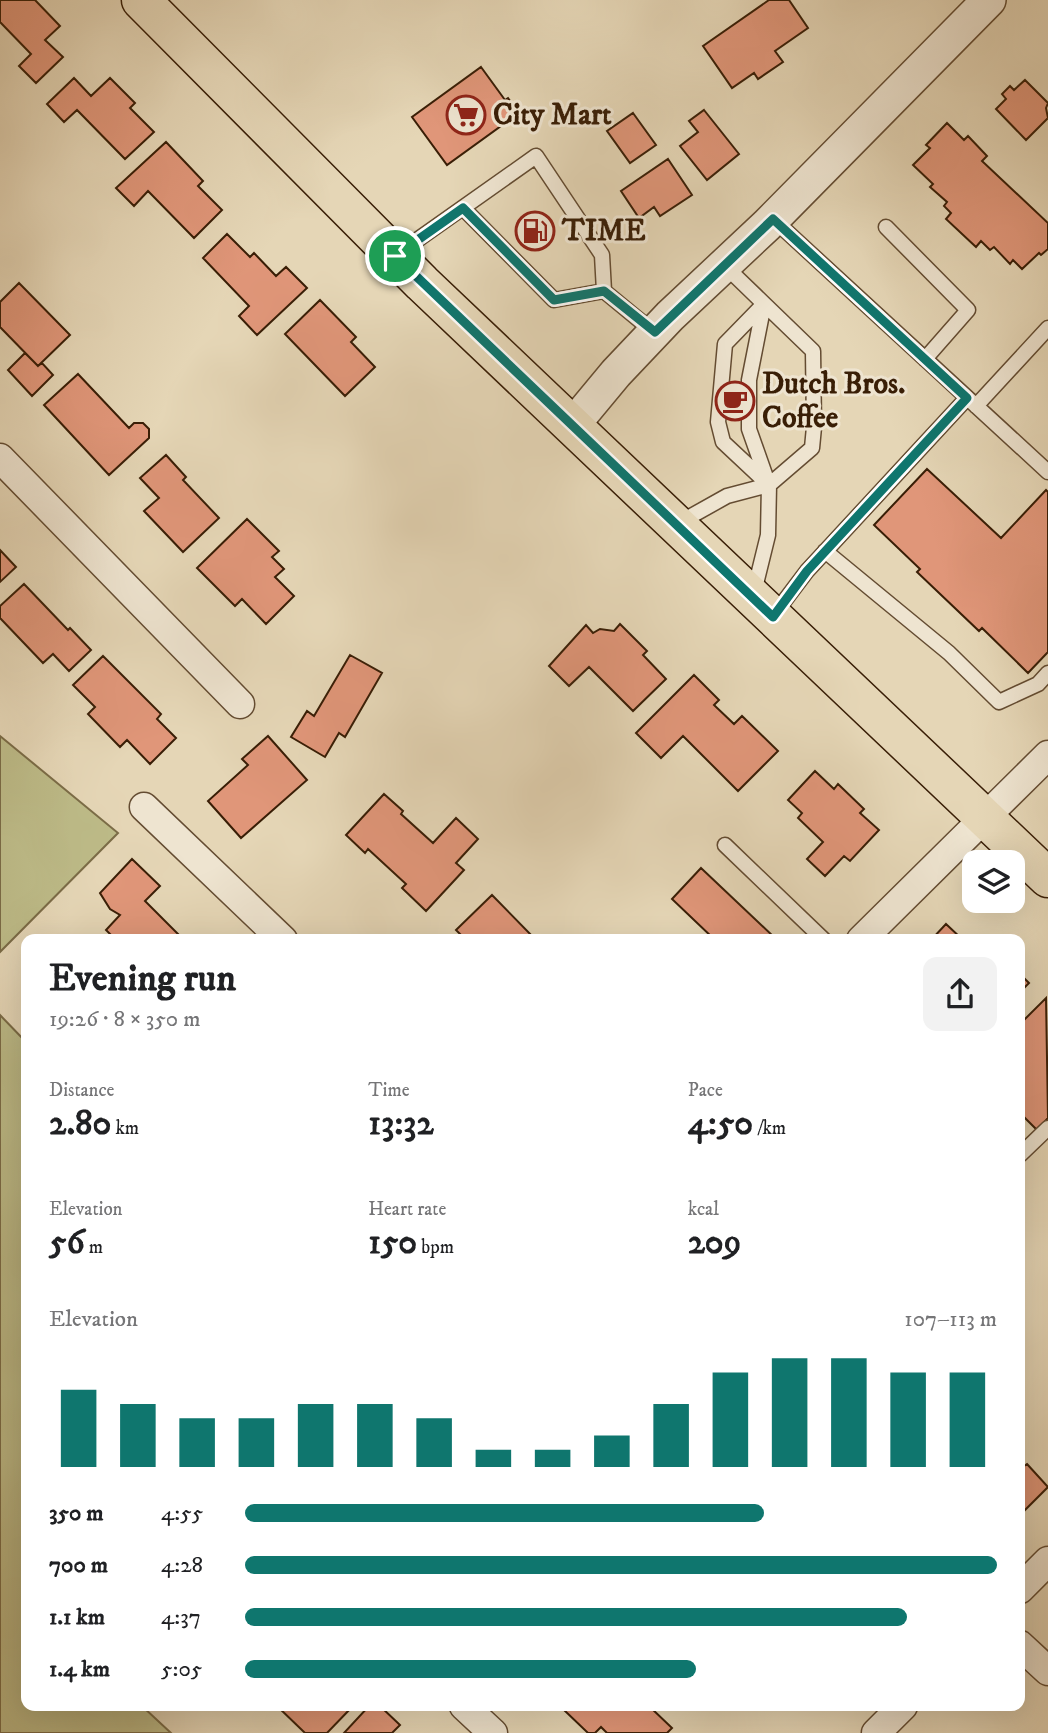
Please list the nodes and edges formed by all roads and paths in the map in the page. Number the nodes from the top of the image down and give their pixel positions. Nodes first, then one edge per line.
1 (141, 0) edge
2 (989, 0) edge
3 (463, 208) junction
4 (773, 219) junction
5 (886, 227) dead end
6 (395, 256) junction
7 (724, 265) junction
8 (604, 291) junction
9 (764, 304) junction
10 (1048, 328) edge
11 (655, 332) junction
12 (925, 359) junction
13 (971, 402) junction
14 (572, 426) junction
15 (0, 458) edge
16 (1045, 465) edge
17 (769, 485) junction
18 (676, 524) junction
19 (825, 551) junction
20 (763, 607) junction
21 (1048, 673) edge
22 (240, 704) dead end
23 (1048, 755) edge
24 (144, 807) dead end
25 (985, 819) junction
26 (725, 845) dead end
27 (1048, 878) edge
28 (277, 934) edge
29 (818, 934) edge
30 (867, 934) edge
31 (1048, 1128) edge
32 (1025, 1150) edge
33 (1048, 1561) edge
34 (1025, 1583) edge
35 (1025, 1650) edge
36 (1048, 1671) edge
37 (469, 1711) edge
38 (898, 1711) edge
39 (492, 1733) edge
40 (876, 1733) edge

1 - 6 main road
2 - 4 street
3 - 6 lane
3 - 8 lane
3 - 8 lane
4 - 7 street
4 - 12 lane
5 - 12 lane
6 - 14 main road
7 - 9 lane
7 - 11 street
8 - 11 lane
9 - 17 lane
9 - 17 lane
9 - 17 lane
10 - 13 lane
11 - 14 street
12 - 13 lane
13 - 16 lane
13 - 19 lane
14 - 18 main road
15 - 22 street
17 - 18 lane
17 - 20 lane
18 - 20 main road
19 - 20 lane
19 - 21 lane
20 - 25 main road
23 - 25 street
24 - 28 street
25 - 27 main road
25 - 30 street
26 - 29 lane
31 - 32 lane
33 - 34 street
35 - 36 street
37 - 39 street
38 - 40 street

